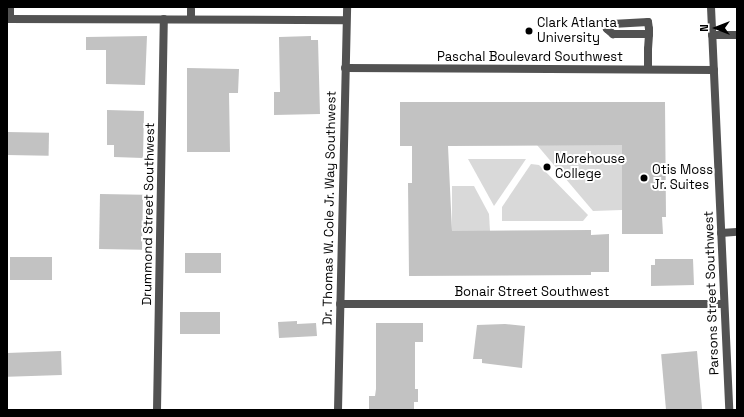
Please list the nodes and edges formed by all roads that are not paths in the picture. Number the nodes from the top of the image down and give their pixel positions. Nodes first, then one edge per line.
1 (10, 7) edge
2 (347, 7) edge
3 (711, 7) edge
4 (191, 9) dead end
5 (8, 19) edge
6 (164, 19) junction
7 (191, 19) junction
8 (346, 20) junction
9 (649, 34) junction
10 (712, 35) junction
11 (737, 35) edge
12 (345, 68) junction
13 (648, 69) junction
14 (714, 70) junction
15 (737, 232) edge
16 (721, 233) junction
17 (340, 304) junction
18 (724, 304) junction
19 (157, 410) edge
20 (338, 410) edge
21 (729, 410) edge

1 - 5 street
2 - 8 street, Dr. Thomas W. Cole Jr. Way Southwest
3 - 10 street, Parsons Street Southwest
4 - 7 street
5 - 6 street
6 - 7 street
6 - 19 street, Drummond Street Southwest
7 - 8 street
8 - 12 street, Dr. Thomas W. Cole Jr. Way Southwest
9 - 9 street
9 - 13 street
10 - 11 street
10 - 14 street, Parsons Street Southwest
12 - 13 street, Paschal Boulevard Southwest
12 - 17 street, Dr. Thomas W. Cole Jr. Way Southwest
13 - 14 street, Paschal Boulevard Southwest
14 - 16 street, Parsons Street Southwest
15 - 16 street
16 - 18 street, Parsons Street Southwest
17 - 18 street, Bonair Street Southwest
17 - 20 street, Dr. Thomas W. Cole Jr. Way Southwest
18 - 21 street, Parsons Street Southwest

